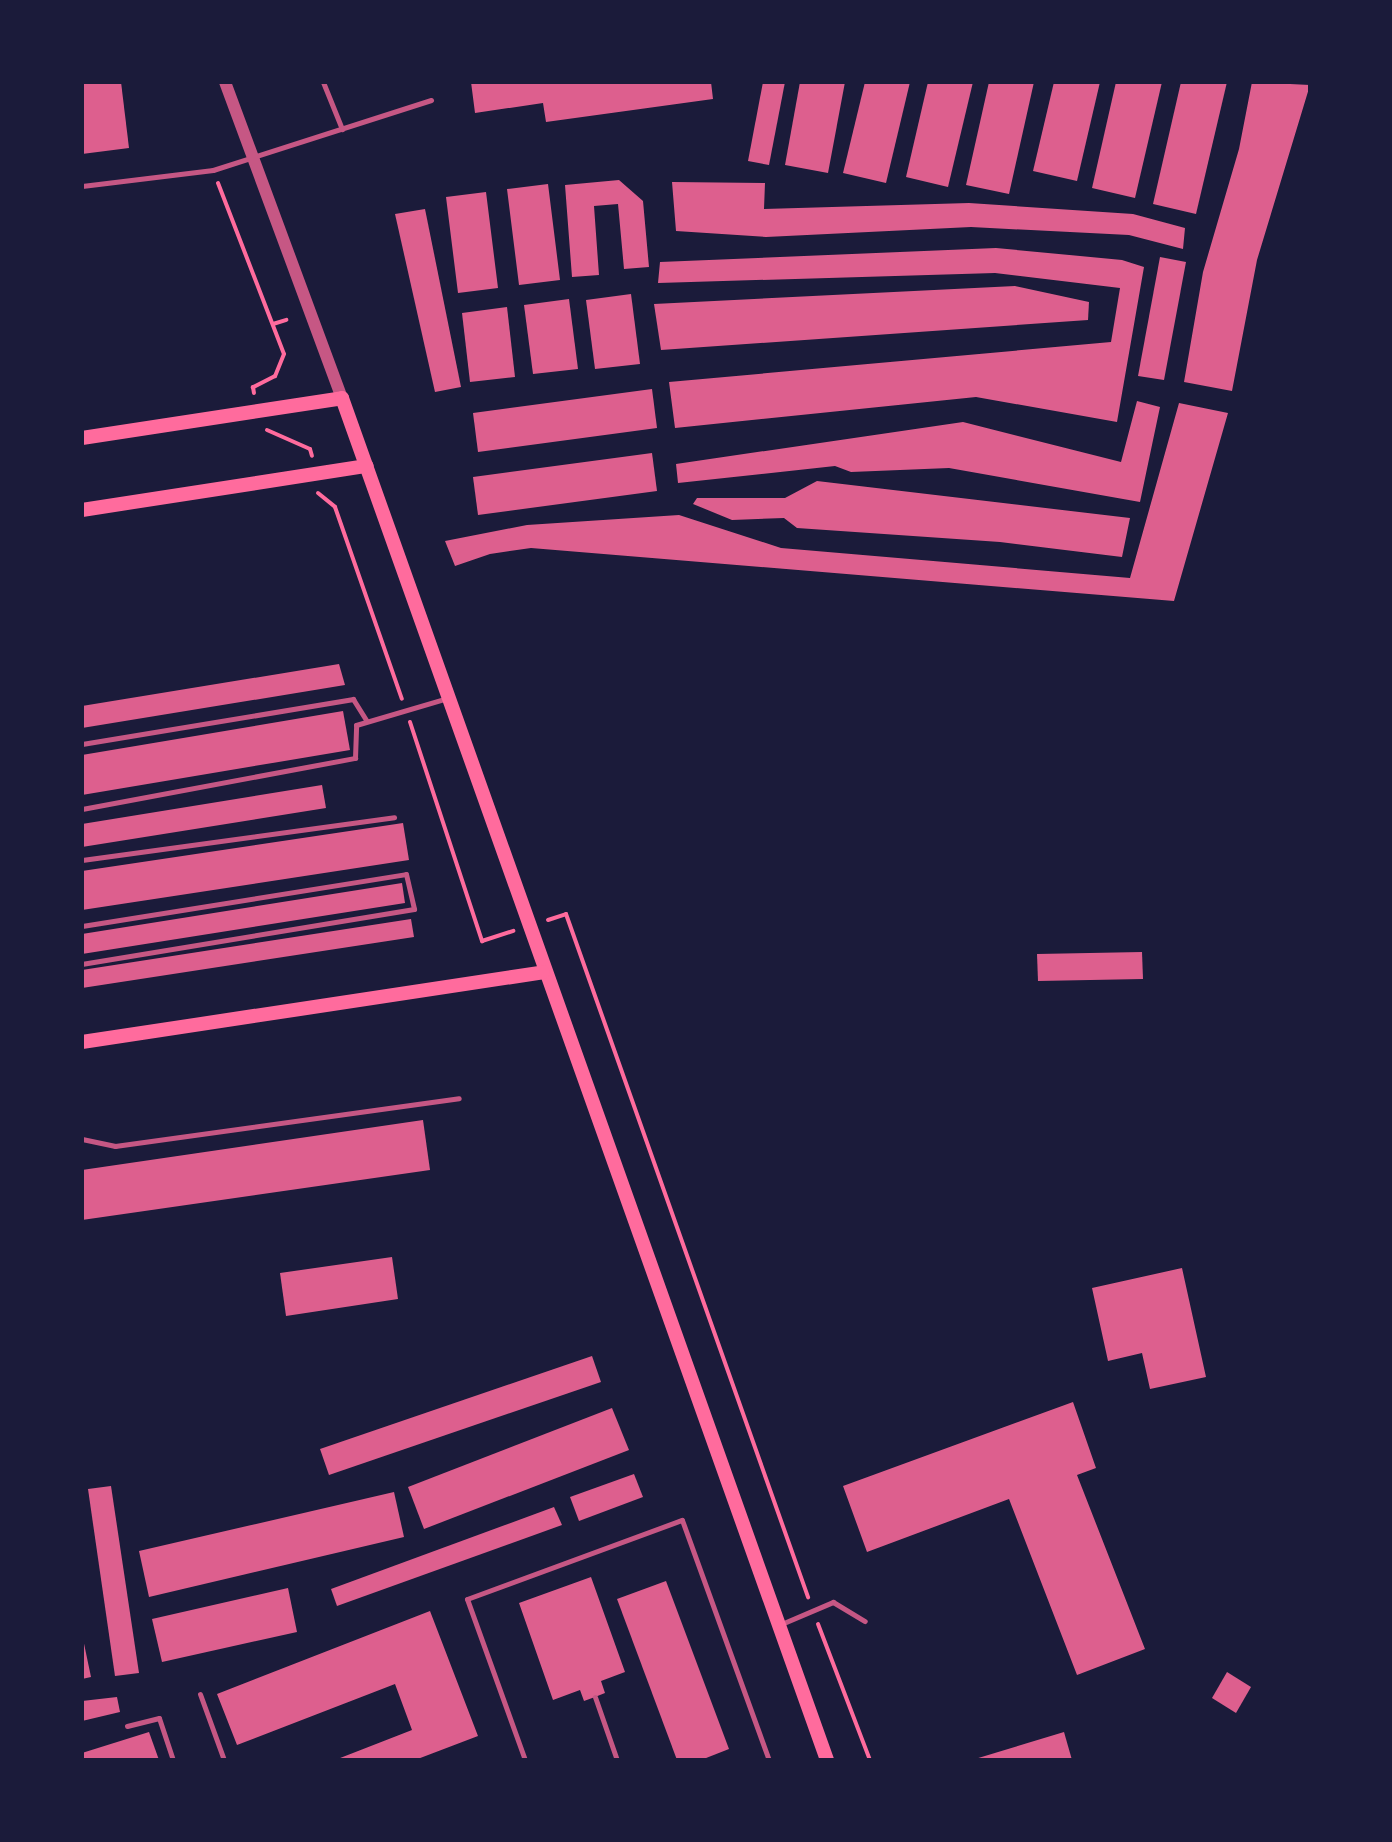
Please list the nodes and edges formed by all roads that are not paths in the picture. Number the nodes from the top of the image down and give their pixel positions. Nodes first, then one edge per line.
1 (225, 82) edge
2 (323, 82) edge
3 (431, 100) dead end
4 (342, 129) junction
5 (252, 158) junction
6 (82, 186) edge
7 (342, 398) junction
8 (82, 438) edge
9 (367, 466) junction
10 (82, 510) edge
11 (448, 698) junction
12 (366, 720) junction
13 (82, 744) edge
14 (82, 809) edge
15 (394, 817) dead end
16 (82, 860) edge
17 (82, 926) edge
18 (82, 964) edge
19 (543, 972) junction
20 (82, 1042) edge
21 (459, 1098) dead end
22 (82, 1139) edge
23 (865, 1621) dead end
24 (779, 1625) junction
25 (200, 1694) dead end
26 (595, 1697) dead end
27 (127, 1726) dead end
28 (173, 1760) edge
29 (224, 1760) edge
30 (525, 1760) edge
31 (617, 1760) edge
32 (769, 1760) edge
33 (827, 1760) edge

1 - 5 street
2 - 4 lane
3 - 4 lane
4 - 5 lane
5 - 6 lane
5 - 7 street
7 - 8 main road
7 - 9 main road
9 - 10 main road
9 - 11 main road
11 - 12 lane
11 - 19 main road
12 - 13 lane
12 - 14 lane
15 - 16 lane
17 - 18 lane
19 - 20 main road
19 - 24 main road
21 - 22 lane
23 - 24 lane
24 - 33 main road
25 - 29 lane
26 - 31 lane
27 - 28 lane
30 - 32 lane

